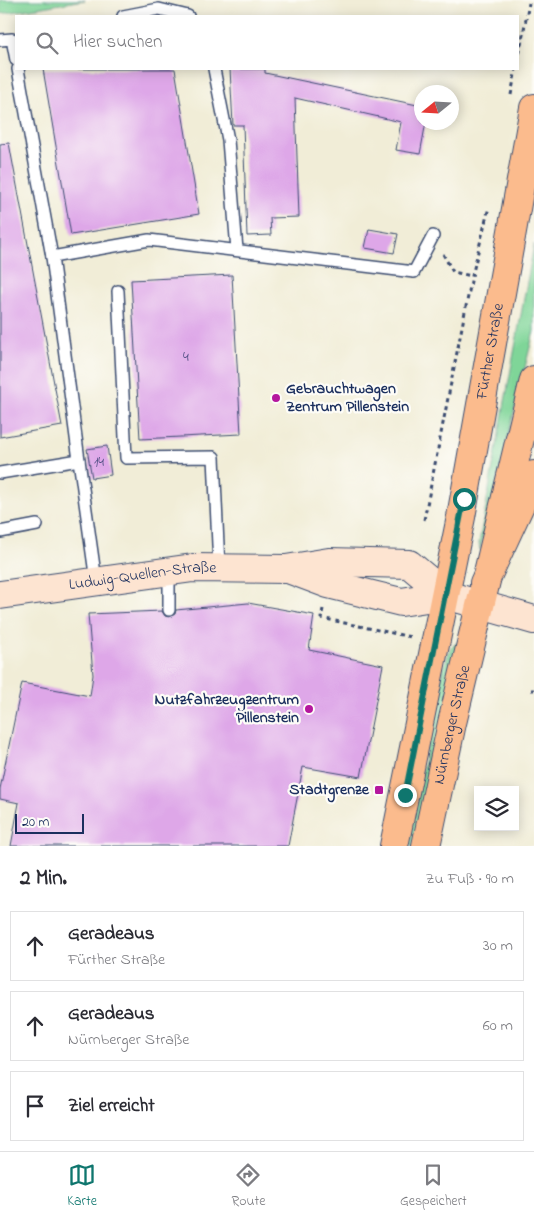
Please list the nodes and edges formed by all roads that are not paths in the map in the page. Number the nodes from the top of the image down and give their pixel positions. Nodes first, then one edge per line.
1 (128, 15) edge
2 (184, 15) edge
3 (14, 38) edge
4 (0, 40) edge
5 (18, 70) edge
6 (214, 70) edge
7 (523, 102) edge
8 (433, 236) dead end
9 (237, 250) junction
10 (52, 257) junction
11 (118, 291) dead end
12 (534, 380) edge
13 (79, 460) junction
14 (0, 473) edge
15 (534, 475) edge
16 (37, 525) dead end
17 (0, 532) edge
18 (219, 567) junction
19 (286, 569) junction
20 (169, 571) junction
21 (96, 581) junction
22 (482, 594) junction
23 (0, 595) edge
24 (446, 595) junction
25 (169, 610) dead end
26 (534, 620) edge
27 (394, 846) edge
28 (426, 846) edge

1 - 2 lane
3 - 4 lane
5 - 10 lane
6 - 9 lane
7 - 24 main road, Fürther Straße
8 - 9 lane
9 - 10 lane
10 - 13 lane
11 - 18 lane
12 - 22 main road
13 - 14 lane
13 - 21 lane
15 - 22 main road
16 - 17 lane
18 - 19 main road, Ludwig-Quellen-Straße
18 - 20 main road, Ludwig-Quellen-Straße
19 - 24 main road, Ludwig-Quellen-Straße
19 - 24 main road, Ludwig-Quellen-Straße
20 - 21 main road, Ludwig-Quellen-Straße
20 - 25 lane
21 - 23 main road, Ludwig-Quellen-Straße
22 - 24 main road
22 - 26 main road
22 - 28 main road, Nürnberger Straße
24 - 27 main road, Nürnberger Straße

